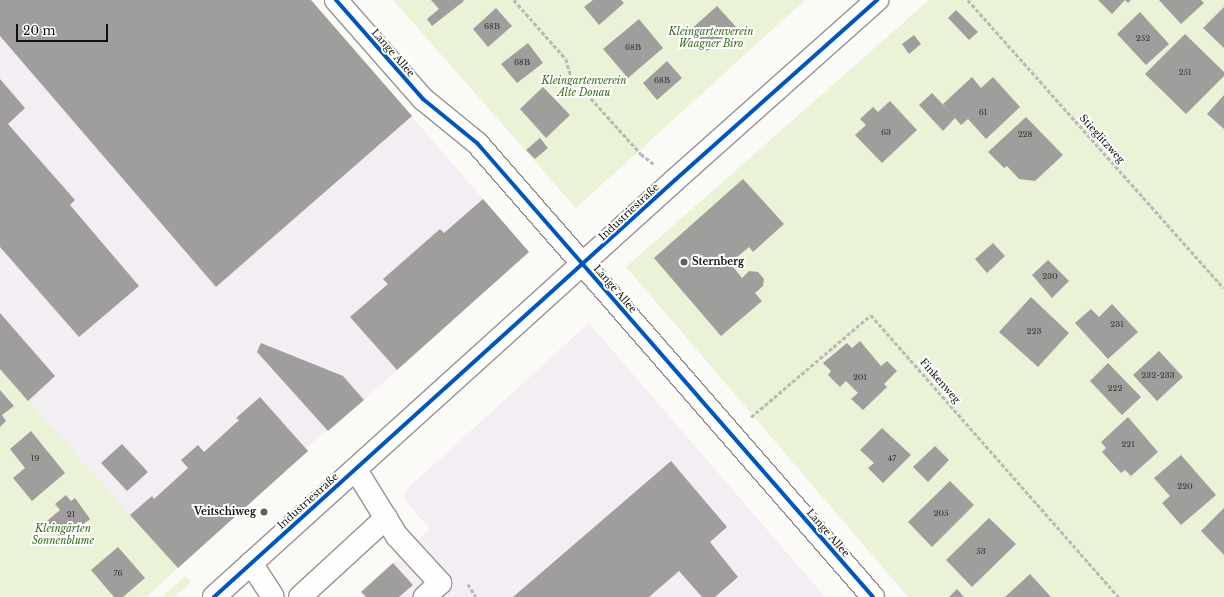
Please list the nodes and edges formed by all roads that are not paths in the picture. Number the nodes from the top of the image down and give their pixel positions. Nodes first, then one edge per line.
1 (336, 0) edge
2 (877, 0) edge
3 (583, 264) junction
4 (356, 470) junction
5 (386, 518) junction
6 (251, 563) junction
7 (214, 597) edge
8 (273, 597) edge
9 (300, 597) edge
10 (425, 597) edge
11 (873, 597) edge

1 - 3 street, Lange Allee
2 - 3 street, Industriestraße
3 - 4 street, Industriestraße
3 - 11 street, Lange Allee
4 - 5 street
4 - 6 street, Industriestraße
5 - 9 street
5 - 10 street
6 - 7 street, Industriestraße
6 - 8 street

